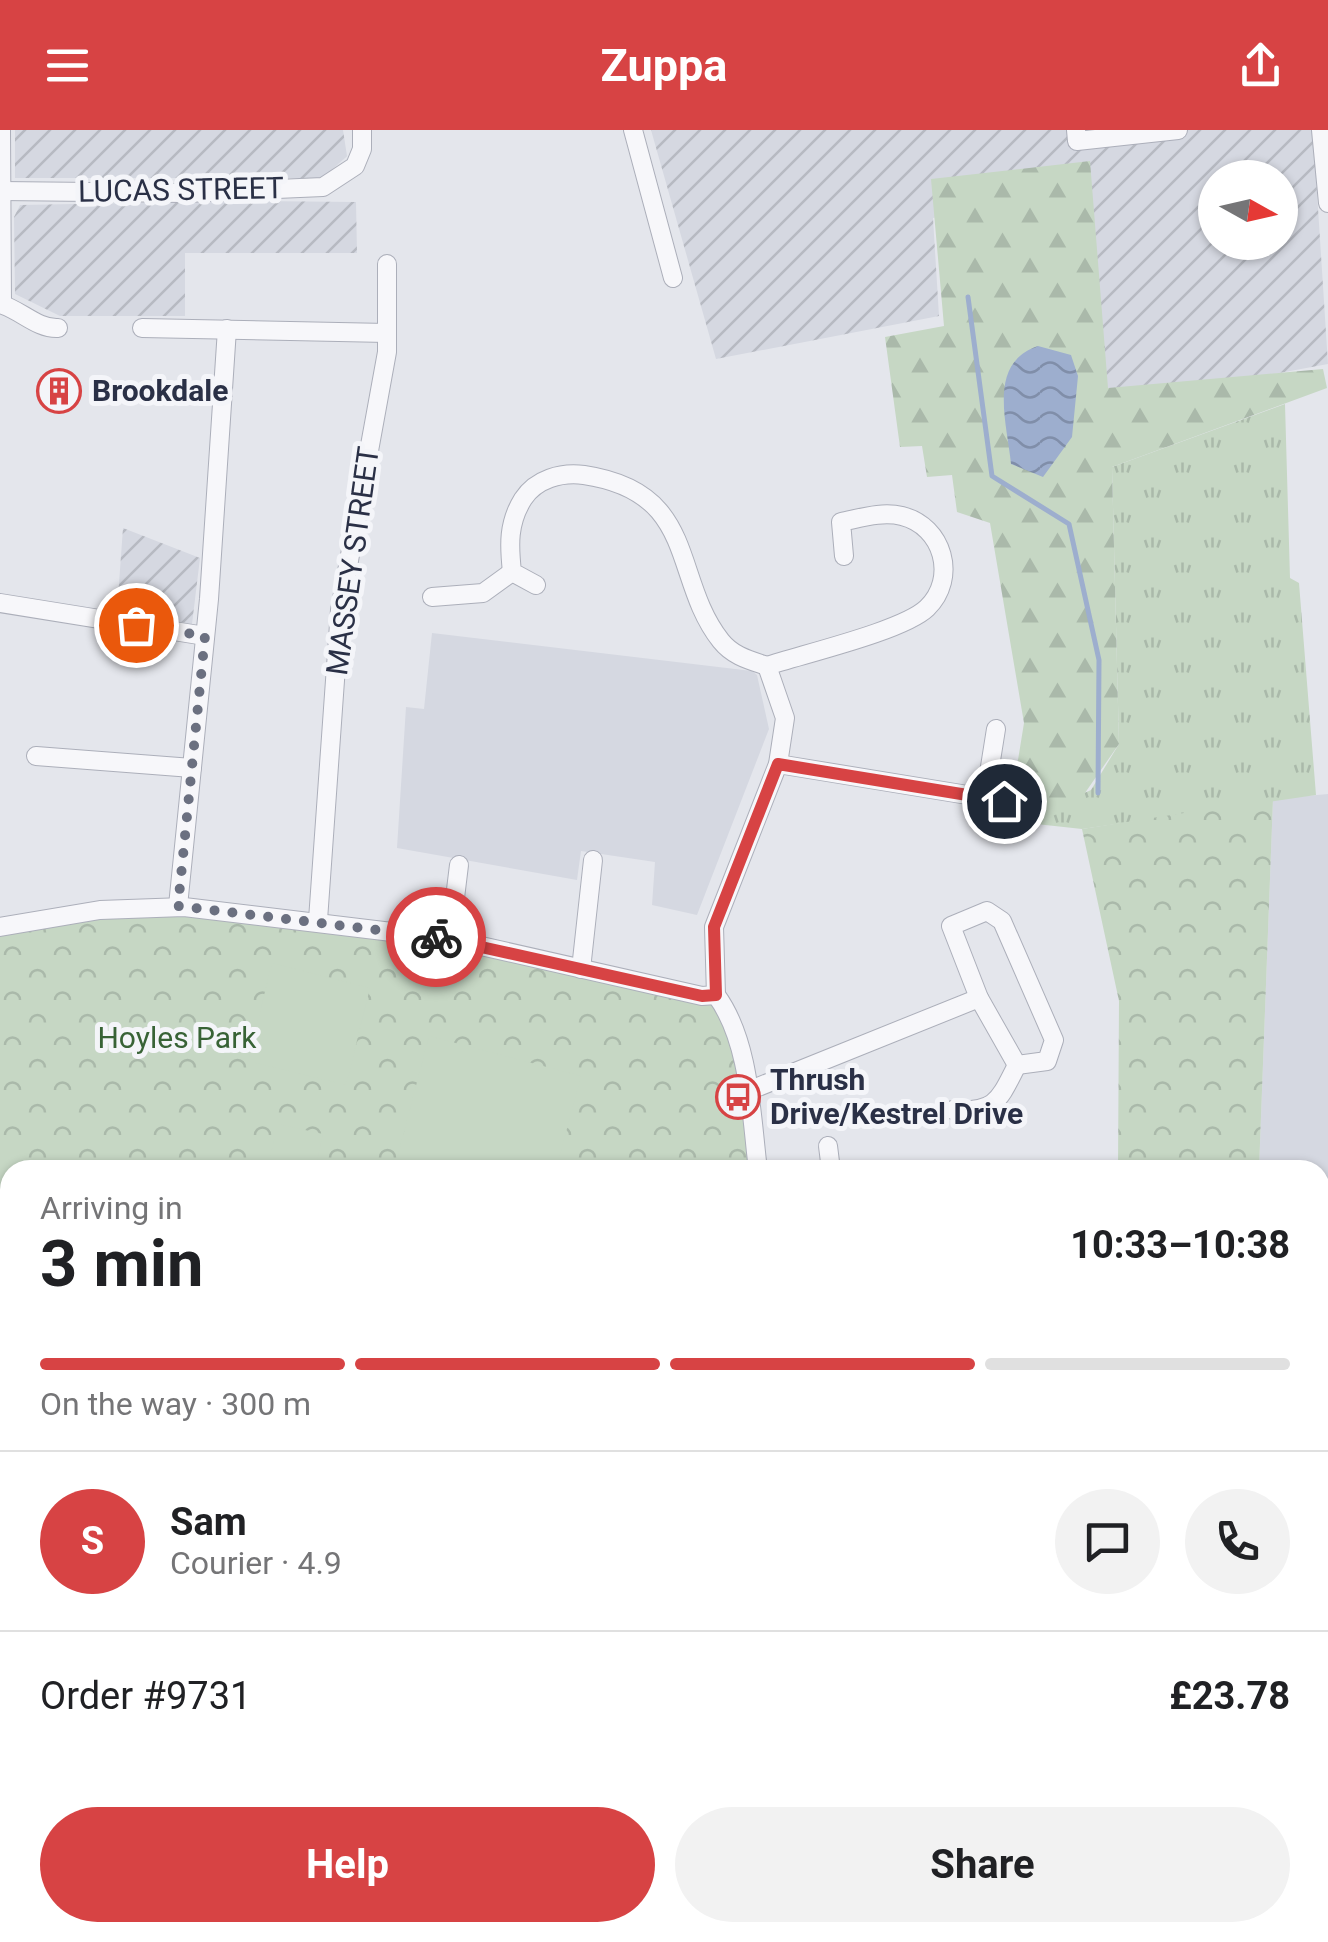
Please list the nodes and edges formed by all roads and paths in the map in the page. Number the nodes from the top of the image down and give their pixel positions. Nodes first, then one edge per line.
1 (1, 130) edge
2 (362, 130) edge
3 (633, 130) edge
4 (1178, 130) edge
5 (1320, 130) edge
6 (1077, 136) edge
7 (2, 191) edge
8 (1328, 203) edge
9 (387, 264) dead end
10 (673, 278) dead end
11 (1, 304) edge
12 (58, 328) dead end
13 (142, 328) dead end
14 (226, 329) junction
15 (387, 332) junction
16 (844, 556) dead end
17 (512, 572) junction
18 (536, 586) dead end
19 (432, 597) dead end
20 (0, 603) edge
21 (205, 636) junction
22 (767, 666) junction
23 (996, 729) dead end
24 (36, 756) dead end
25 (778, 764) junction
26 (192, 768) junction
27 (594, 860) dead end
28 (459, 865) dead end
29 (178, 906) junction
30 (318, 920) junction
31 (0, 927) edge
32 (450, 939) junction
33 (581, 969) junction
34 (716, 995) junction
35 (979, 998) junction
36 (1017, 1065) junction
37 (748, 1091) junction
38 (953, 1110) dead end
39 (828, 1146) dead end
40 (757, 1160) edge
41 (830, 1160) edge

1 - 7 street
2 - 7 street, LUCAS STREET
3 - 10 street
4 - 6 street
5 - 8 street
7 - 11 street
9 - 15 street, MASSEY STREET
11 - 12 street
13 - 14 street
14 - 15 street
14 - 21 street
15 - 30 street, MASSEY STREET
16 - 22 street
17 - 18 street
17 - 19 street
17 - 22 street
20 - 21 street
21 - 26 street
22 - 25 street
23 - 25 street
24 - 26 street
25 - 34 street
26 - 29 street
27 - 33 street
28 - 32 street
29 - 30 street
29 - 31 street
30 - 32 street
32 - 33 street
33 - 34 street
34 - 37 street
35 - 36 street
35 - 36 street
35 - 37 street
36 - 38 street
37 - 40 street
39 - 41 street

